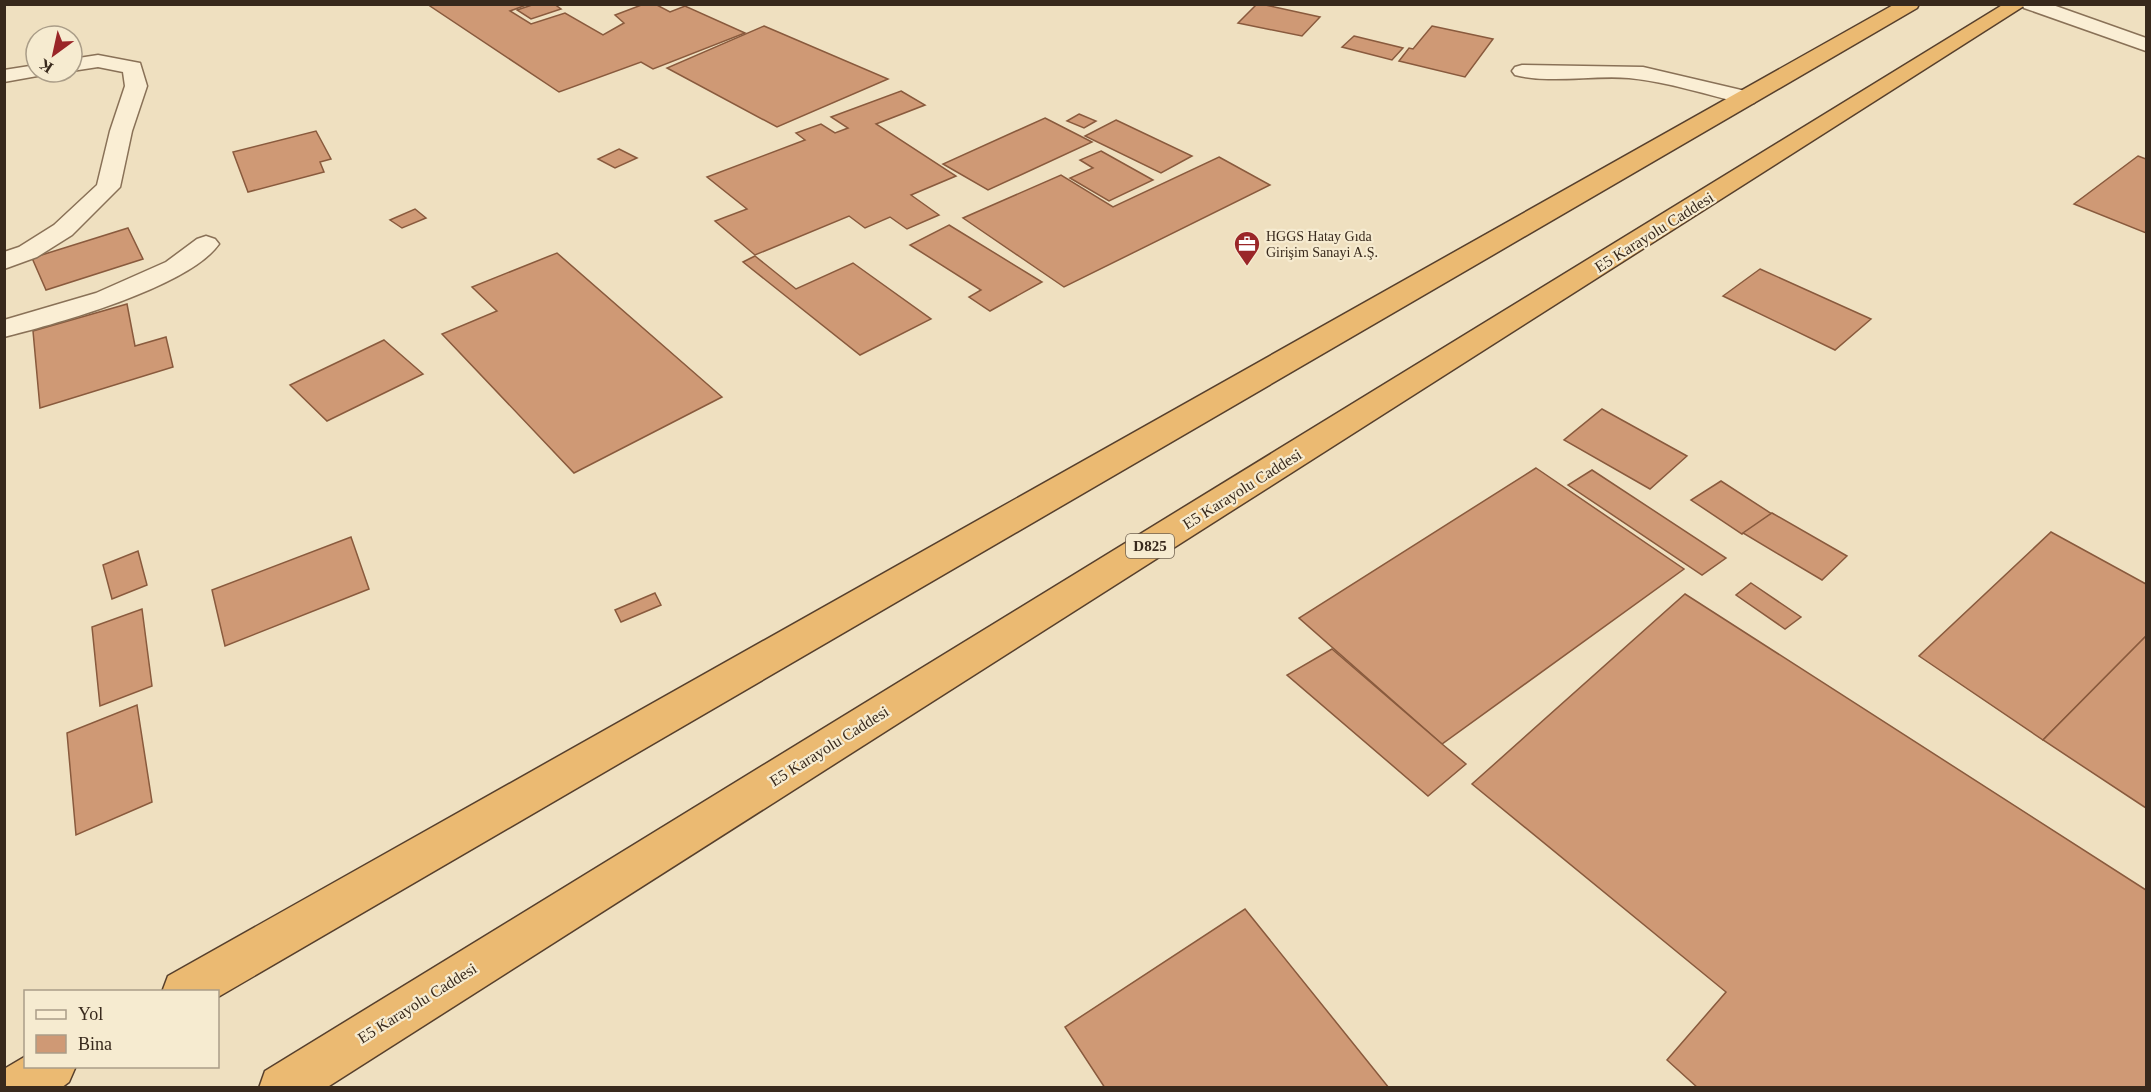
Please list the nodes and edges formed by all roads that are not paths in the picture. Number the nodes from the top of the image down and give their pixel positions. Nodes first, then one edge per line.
1 (1910, 4) edge
2 (2018, 4) edge
3 (2031, 4) edge
4 (2146, 45) edge
5 (84, 63) edge
6 (1522, 70) dead end
7 (24, 73) edge
8 (4, 76) edge
9 (1746, 98) junction
10 (206, 244) dead end
11 (4, 261) edge
12 (4, 330) edge
13 (187, 990) edge
14 (50, 1068) edge
15 (17, 1088) edge
16 (282, 1088) edge

1 - 9 highway
2 - 16 highway, E5 Karayolu Caddesi / D825
3 - 4 street
5 - 11 street
6 - 9 street
7 - 8 street
9 - 13 highway
10 - 12 street
14 - 15 highway

